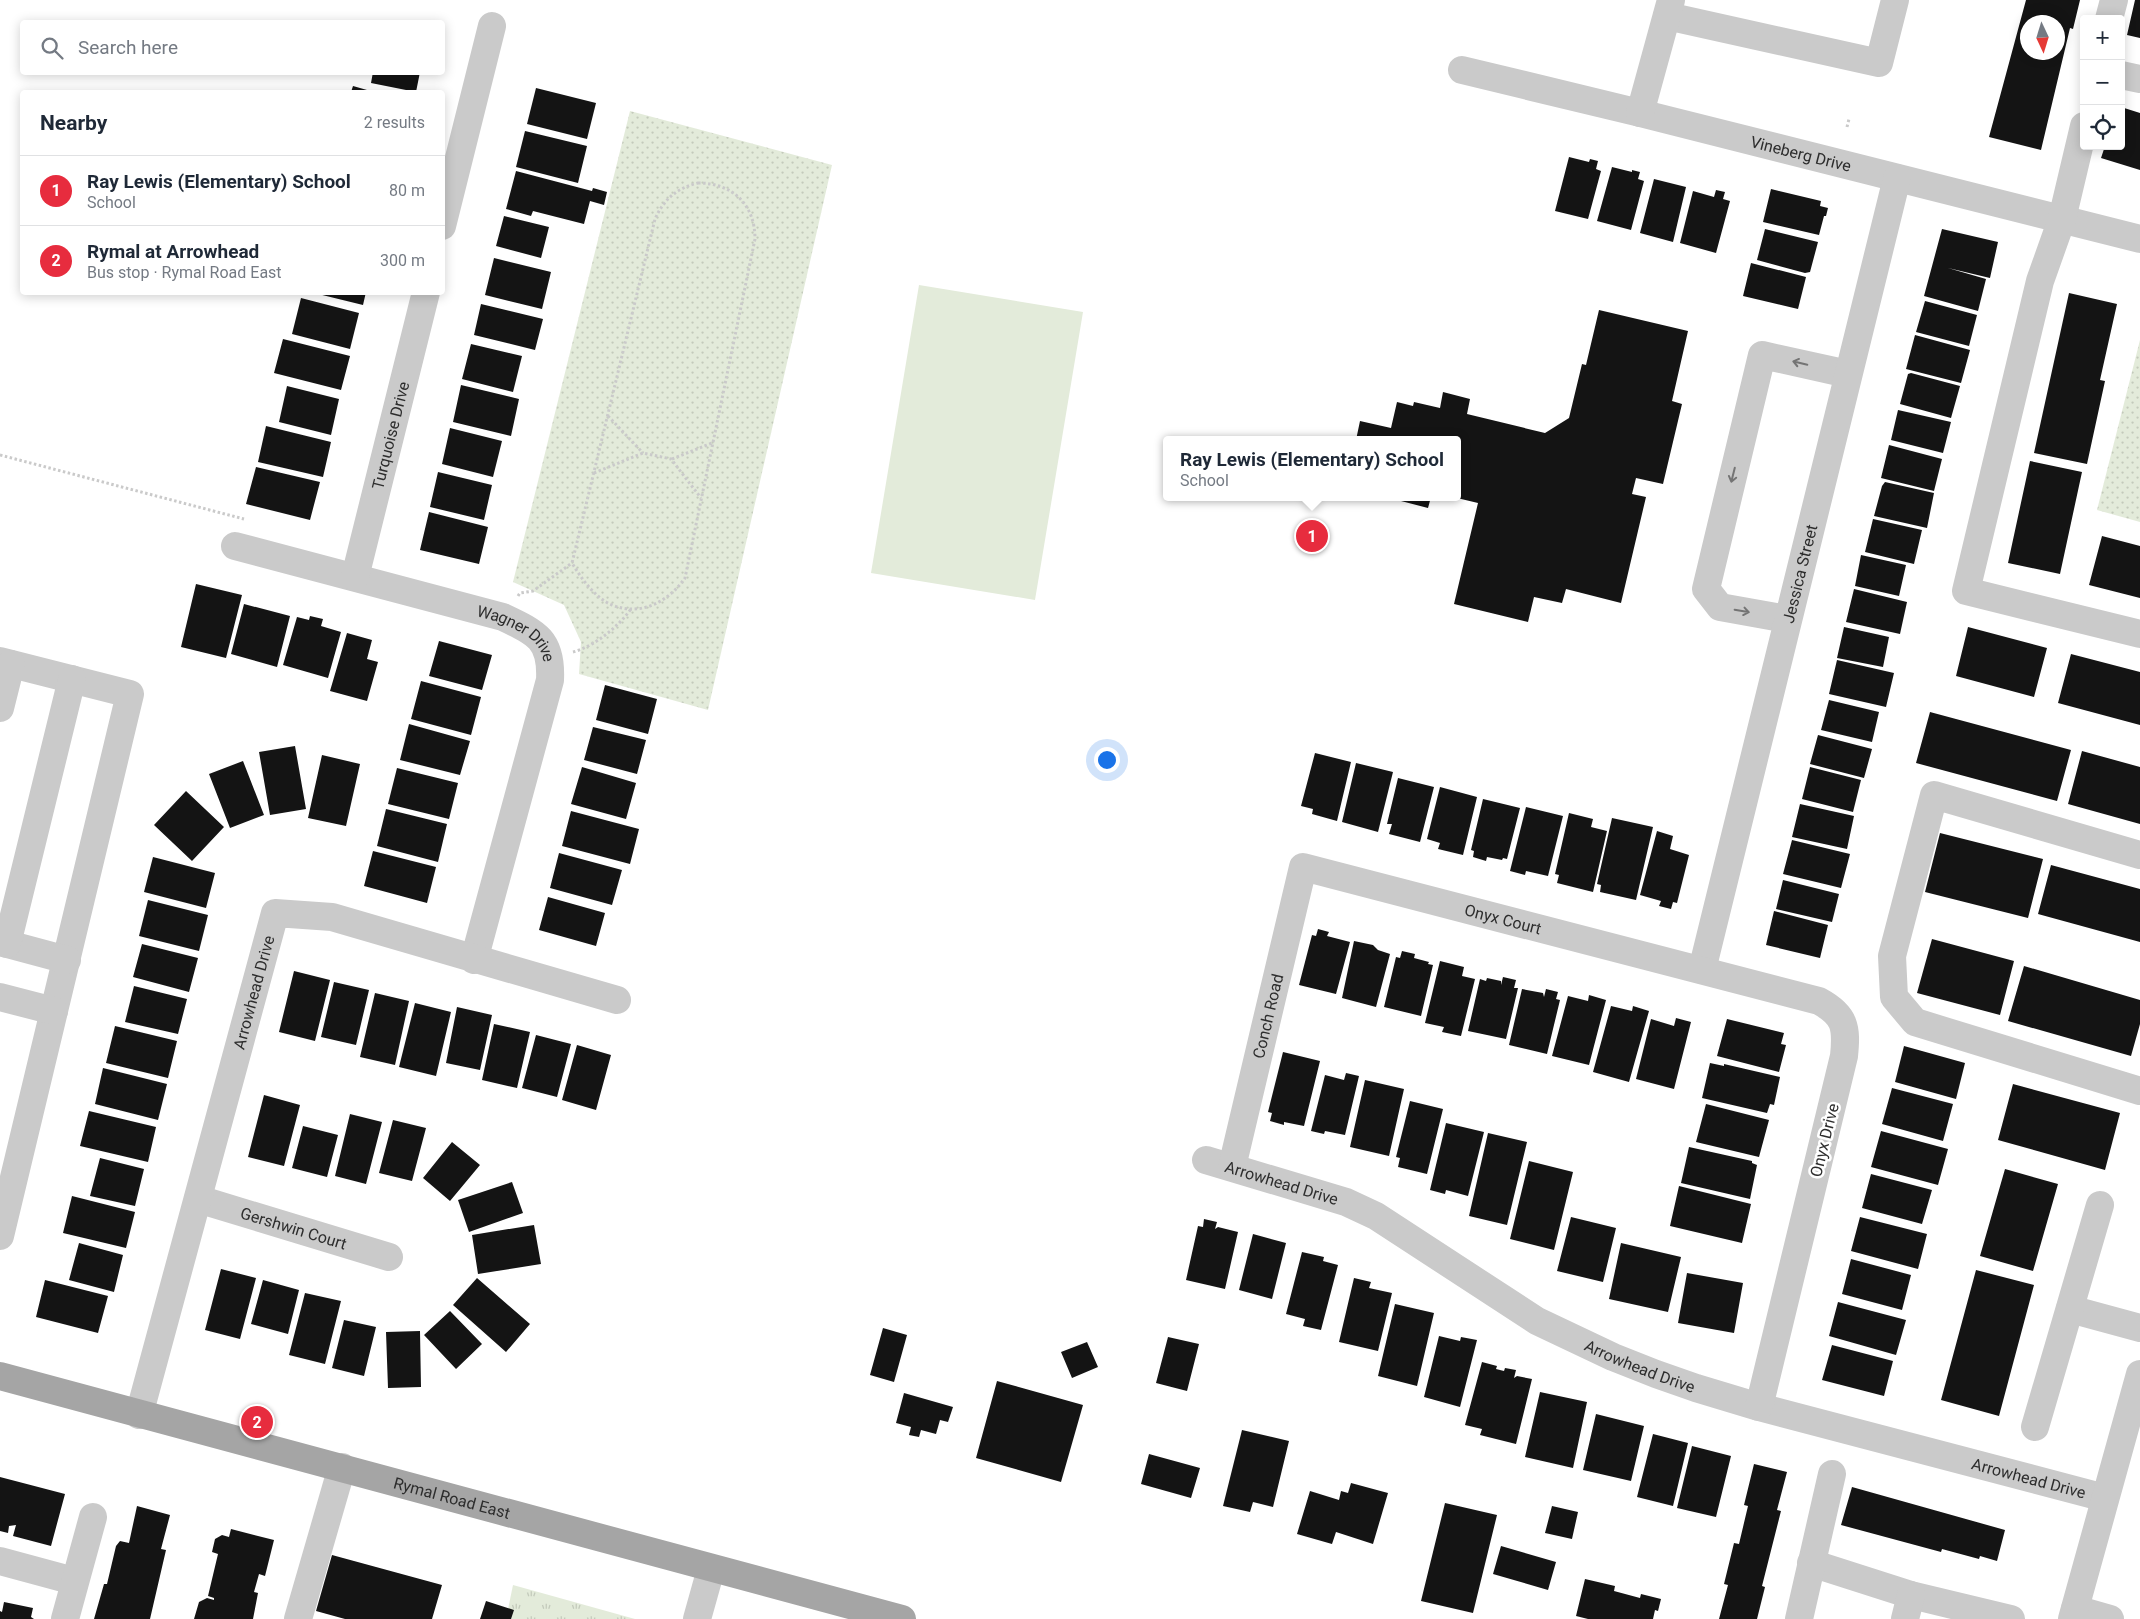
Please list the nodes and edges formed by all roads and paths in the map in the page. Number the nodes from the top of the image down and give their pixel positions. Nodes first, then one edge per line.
1 (1895, 0) edge
2 (2114, 0) edge
3 (1669, 8) edge
4 (2110, 15) edge
5 (492, 26) dead end
6 (1462, 70) dead end
7 (2125, 75) edge
8 (2140, 79) edge
9 (1640, 113) junction
10 (1849, 119) dead end
11 (1847, 127) dead end
12 (2080, 143) edge
13 (1897, 178) junction
14 (445, 214) edge
15 (2062, 219) junction
16 (2140, 239) edge
17 (425, 295) edge
18 (1848, 374) junction
19 (608, 416) junction
20 (713, 443) junction
21 (643, 454) junction
22 (0, 455) edge
23 (671, 459) junction
24 (594, 473) junction
25 (702, 499) junction
26 (251, 521) dead end
27 (235, 546) dead end
28 (572, 563) junction
29 (355, 577) junction
30 (632, 609) junction
31 (503, 617) junction
32 (1787, 619) junction
33 (2140, 634) edge
34 (551, 658) junction
35 (6, 662) edge
36 (72, 679) junction
37 (0, 708) edge
38 (2140, 855) edge
39 (1303, 867) joint
40 (4, 944) edge
41 (67, 960) junction
42 (474, 960) junction
43 (1702, 970) junction
44 (0, 997) edge
45 (617, 1000) dead end
46 (54, 1011) junction
47 (2140, 1091) edge
48 (1219, 1163) joint
49 (198, 1199) junction
50 (2100, 1205) dead end
51 (0, 1236) edge
52 (389, 1257) dead end
53 (2070, 1309) junction
54 (2140, 1328) edge
55 (2140, 1374) edge
56 (0, 1376) edge
57 (1759, 1407) junction
58 (139, 1415) junction
59 (2035, 1426) dead end
60 (342, 1467) junction
61 (1832, 1474) dead end
62 (2105, 1498) junction
63 (93, 1517) dead end
64 (0, 1561) edge
65 (1811, 1563) junction
66 (711, 1569) junction
67 (74, 1581) junction
68 (1908, 1607) edge
69 (2074, 1614) edge
70 (65, 1619) edge
71 (298, 1619) edge
72 (697, 1619) edge
73 (902, 1619) edge
74 (1799, 1619) edge
75 (2011, 1619) edge
76 (2110, 1619) edge

1 - 3 street
2 - 4 street
3 - 9 street
5 - 14 street
6 - 9 street, Vineberg Drive
7 - 8 street
9 - 13 street, Vineberg Drive
10 - 11 path
12 - 15 street
13 - 15 street, Vineberg Drive
13 - 18 street, Jessica Street
15 - 16 street, Vineberg Drive
15 - 33 street
17 - 29 street, Turquoise Drive
18 - 32 street, Jessica Street
18 -> 32 street
19 - 20 path
19 - 21 path
19 - 24 path
20 - 23 path
20 - 25 path
21 - 23 path
21 - 24 path
22 - 26 path
23 - 25 path
24 - 28 path
25 - 30 path
27 - 29 street, Wagner Drive
28 - 30 path
28 - 31 path
29 - 31 street, Wagner Drive
30 - 34 path
31 - 34 street, Wagner Drive
32 - 43 street, Jessica Street
34 - 42 street, Wagner Drive
35 - 36 street
35 - 37 street
36 - 40 street
36 - 41 street
38 - 47 street
39 - 43 street, Onyx Court
39 - 48 street, Conch Road
40 - 41 street
41 - 46 street
42 - 45 street, Arrowhead Drive
42 - 49 street, Arrowhead Drive
43 - 57 street, Onyx Drive
44 - 46 street
46 - 51 street
48 - 57 street, Arrowhead Drive
49 - 52 street, Gershwin Court
49 - 58 street, Arrowhead Drive
50 - 53 street
53 - 54 street
53 - 59 street
55 - 62 street
56 - 58 main road, Rymal Road East
57 - 62 street, Arrowhead Drive
58 - 60 main road, Rymal Road East
60 - 66 main road, Rymal Road East
60 - 71 street
61 - 65 street
62 - 69 street
63 - 67 street
64 - 67 street
65 - 68 street
65 - 74 street
66 - 72 street
66 - 73 main road, Rymal Road East
67 - 70 street
68 - 75 street
69 - 76 street

